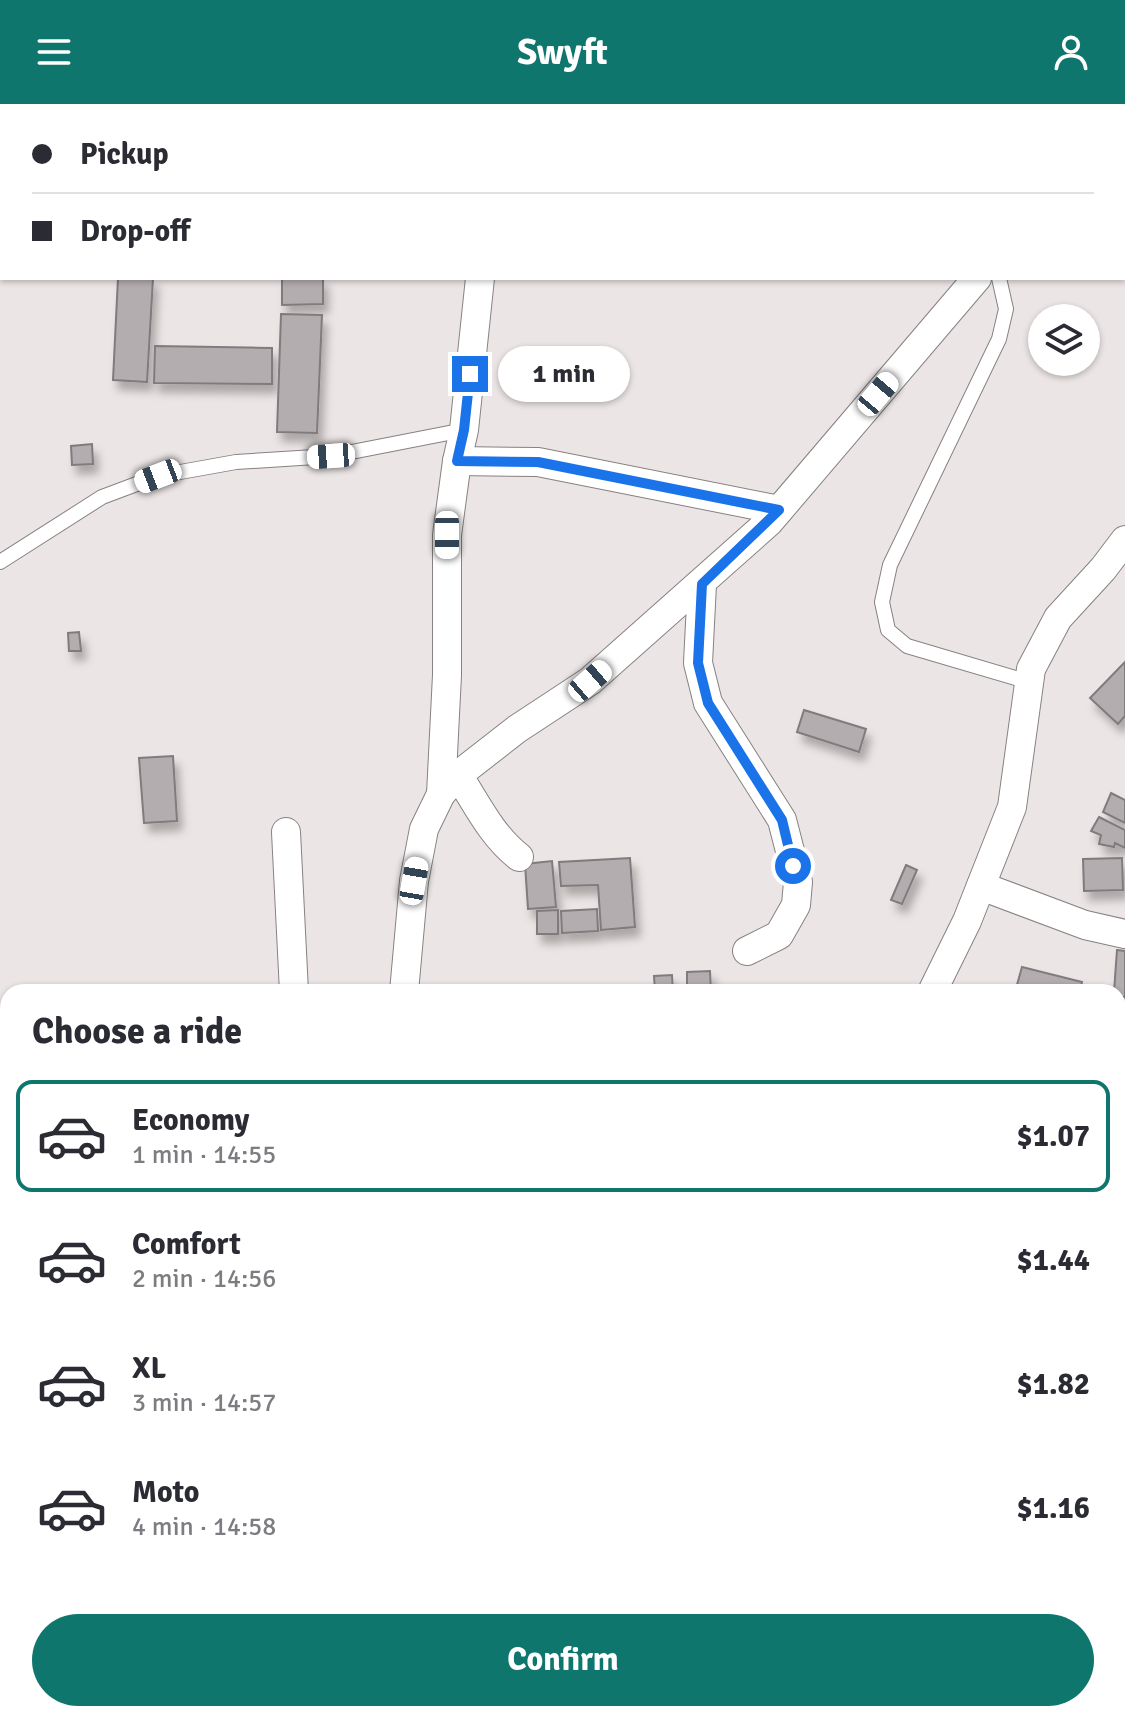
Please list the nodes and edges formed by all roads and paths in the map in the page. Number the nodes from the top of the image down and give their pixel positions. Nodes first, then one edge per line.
1 (480, 280) edge
2 (975, 280) edge
3 (999, 280) edge
4 (464, 430) junction
5 (457, 461) junction
6 (779, 510) junction
7 (1125, 540) edge
8 (0, 562) edge
9 (702, 584) junction
10 (1029, 682) junction
11 (449, 784) junction
12 (286, 832) dead end
13 (519, 857) dead end
14 (981, 886) junction
15 (1125, 934) edge
16 (747, 951) dead end
17 (294, 984) edge
18 (405, 984) edge
19 (936, 984) edge

1 - 4 street
2 - 6 street
3 - 10 lane
4 - 5 street
4 - 8 lane
5 - 6 street
5 - 11 street
6 - 9 street
7 - 10 street
9 - 11 street
9 - 16 street
10 - 14 street
11 - 13 street
11 - 18 street
12 - 17 street
14 - 15 street
14 - 19 street

